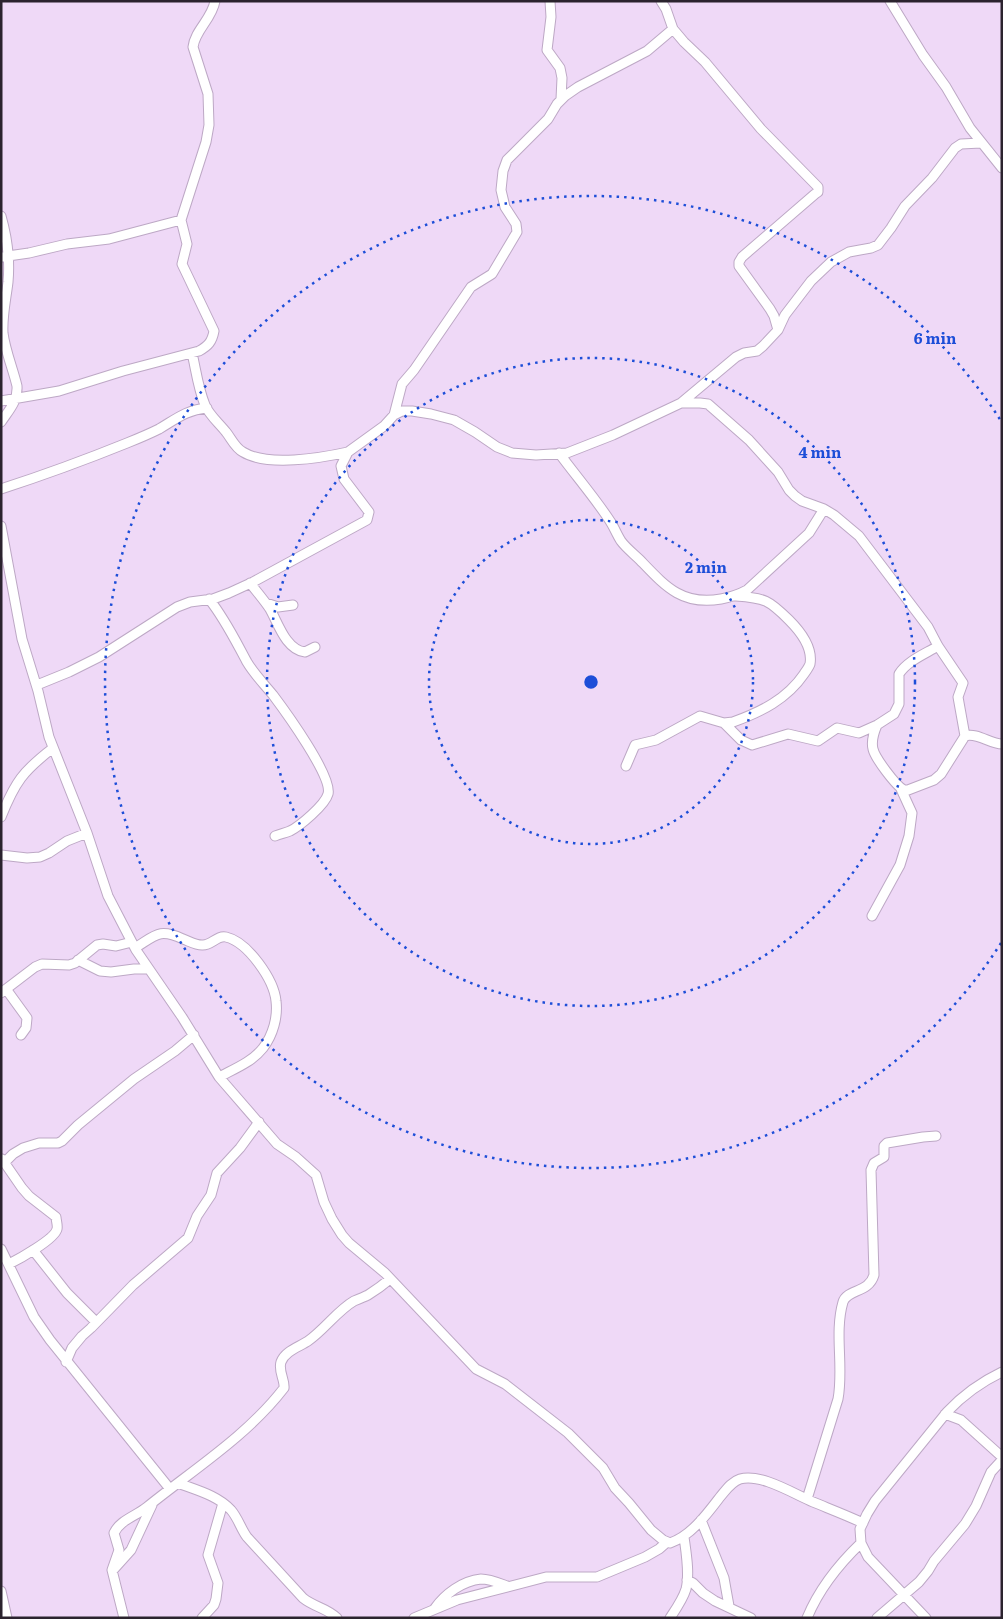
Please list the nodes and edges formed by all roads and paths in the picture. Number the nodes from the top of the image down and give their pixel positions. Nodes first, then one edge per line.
1 (215, 1) edge
2 (550, 1) edge
3 (661, 1) edge
4 (890, 1) edge
5 (673, 29) junction
6 (561, 99) junction
7 (981, 142) junction
8 (1002, 168) edge
9 (1, 216) edge
10 (181, 220) junction
11 (5, 256) edge
12 (778, 330) junction
13 (192, 353) junction
14 (16, 398) junction
15 (1, 401) edge
16 (681, 404) junction
17 (207, 408) junction
18 (394, 415) junction
19 (1, 422) edge
20 (348, 452) junction
21 (559, 453) junction
22 (1, 489) edge
23 (824, 510) junction
24 (1, 526) edge
25 (250, 583) junction
26 (736, 596) junction
27 (209, 599) junction
28 (266, 603) junction
29 (293, 605) dead end
30 (938, 646) junction
31 (316, 647) dead end
32 (37, 685) junction
33 (724, 723) junction
34 (877, 725) junction
35 (965, 736) junction
36 (1002, 744) edge
37 (53, 748) junction
38 (626, 766) dead end
39 (901, 789) junction
40 (1, 817) edge
41 (87, 833) junction
42 (275, 836) dead end
43 (1, 855) edge
44 (872, 916) dead end
45 (133, 945) junction
46 (78, 960) junction
47 (149, 970) junction
48 (4, 991) edge
49 (21, 1035) dead end
50 (194, 1035) junction
51 (219, 1077) junction
52 (259, 1122) junction
53 (936, 1136) dead end
54 (3, 1160) edge
55 (1, 1249) edge
56 (33, 1250) junction
57 (9, 1264) junction
58 (390, 1279) junction
59 (96, 1322) junction
60 (66, 1362) junction
61 (1002, 1372) edge
62 (946, 1414) junction
63 (1002, 1458) edge
64 (178, 1483) junction
65 (170, 1489) junction
66 (807, 1499) junction
67 (153, 1502) junction
68 (223, 1503) junction
69 (701, 1520) junction
70 (863, 1523) junction
71 (684, 1536) junction
72 (667, 1542) junction
73 (861, 1543) junction
74 (112, 1570) junction
75 (687, 1580) junction
76 (507, 1586) junction
77 (1, 1591) edge
78 (905, 1594) junction
79 (729, 1606) junction
80 (435, 1608) junction
81 (7, 1618) edge
82 (124, 1618) edge
83 (202, 1618) edge
84 (337, 1618) edge
85 (414, 1618) edge
86 (670, 1618) edge
87 (751, 1618) edge
88 (807, 1618) edge
89 (877, 1618) edge
90 (926, 1618) edge

1 - 10 street
2 - 6 street
3 - 5 street
4 - 7 street
5 - 6 street
5 - 12 street
6 - 18 street
7 - 8 street
7 - 12 street
9 - 11 street
10 - 11 street
10 - 13 street
11 - 14 street
12 - 16 street
13 - 14 street
13 - 17 street
14 - 15 street
14 - 19 street
16 - 21 street
16 - 23 street
17 - 20 street
17 - 22 street
18 - 20 street
18 - 21 street
20 - 25 street
21 - 26 street
23 - 26 street
23 - 30 street
24 - 32 street
25 - 27 street
25 - 28 street
26 - 33 street
27 - 32 street
27 - 42 street
28 - 29 street
28 - 31 street
30 - 34 street
30 - 35 street
32 - 37 street
33 - 34 street
33 - 38 street
34 - 39 street
35 - 36 street
35 - 39 street
37 - 40 street
37 - 41 street
39 - 44 street
41 - 43 street
41 - 45 street
45 - 46 street
45 - 47 street
45 - 51 street
46 - 47 street
46 - 48 street
47 - 50 street
48 - 49 street
50 - 51 street
50 - 54 street
51 - 52 street
52 - 58 street
52 - 59 street
53 - 66 street
54 - 56 street
55 - 57 street
56 - 57 street
56 - 59 street
57 - 60 street
58 - 64 street
58 - 72 street
59 - 60 street
60 - 65 street
61 - 62 street
62 - 63 street
62 - 70 street
63 - 78 street
64 - 65 street
64 - 68 street
65 - 67 street
66 - 69 street
66 - 70 street
67 - 74 street
67 - 74 street
68 - 83 street
68 - 84 street
69 - 71 street
69 - 79 street
70 - 73 street
71 - 72 street
71 - 75 street
72 - 76 street
73 - 78 street
73 - 88 street
74 - 82 street
75 - 79 street
75 - 86 street
76 - 80 street
76 - 80 street
77 - 81 street
78 - 89 street
78 - 90 street
79 - 87 street
80 - 85 street

